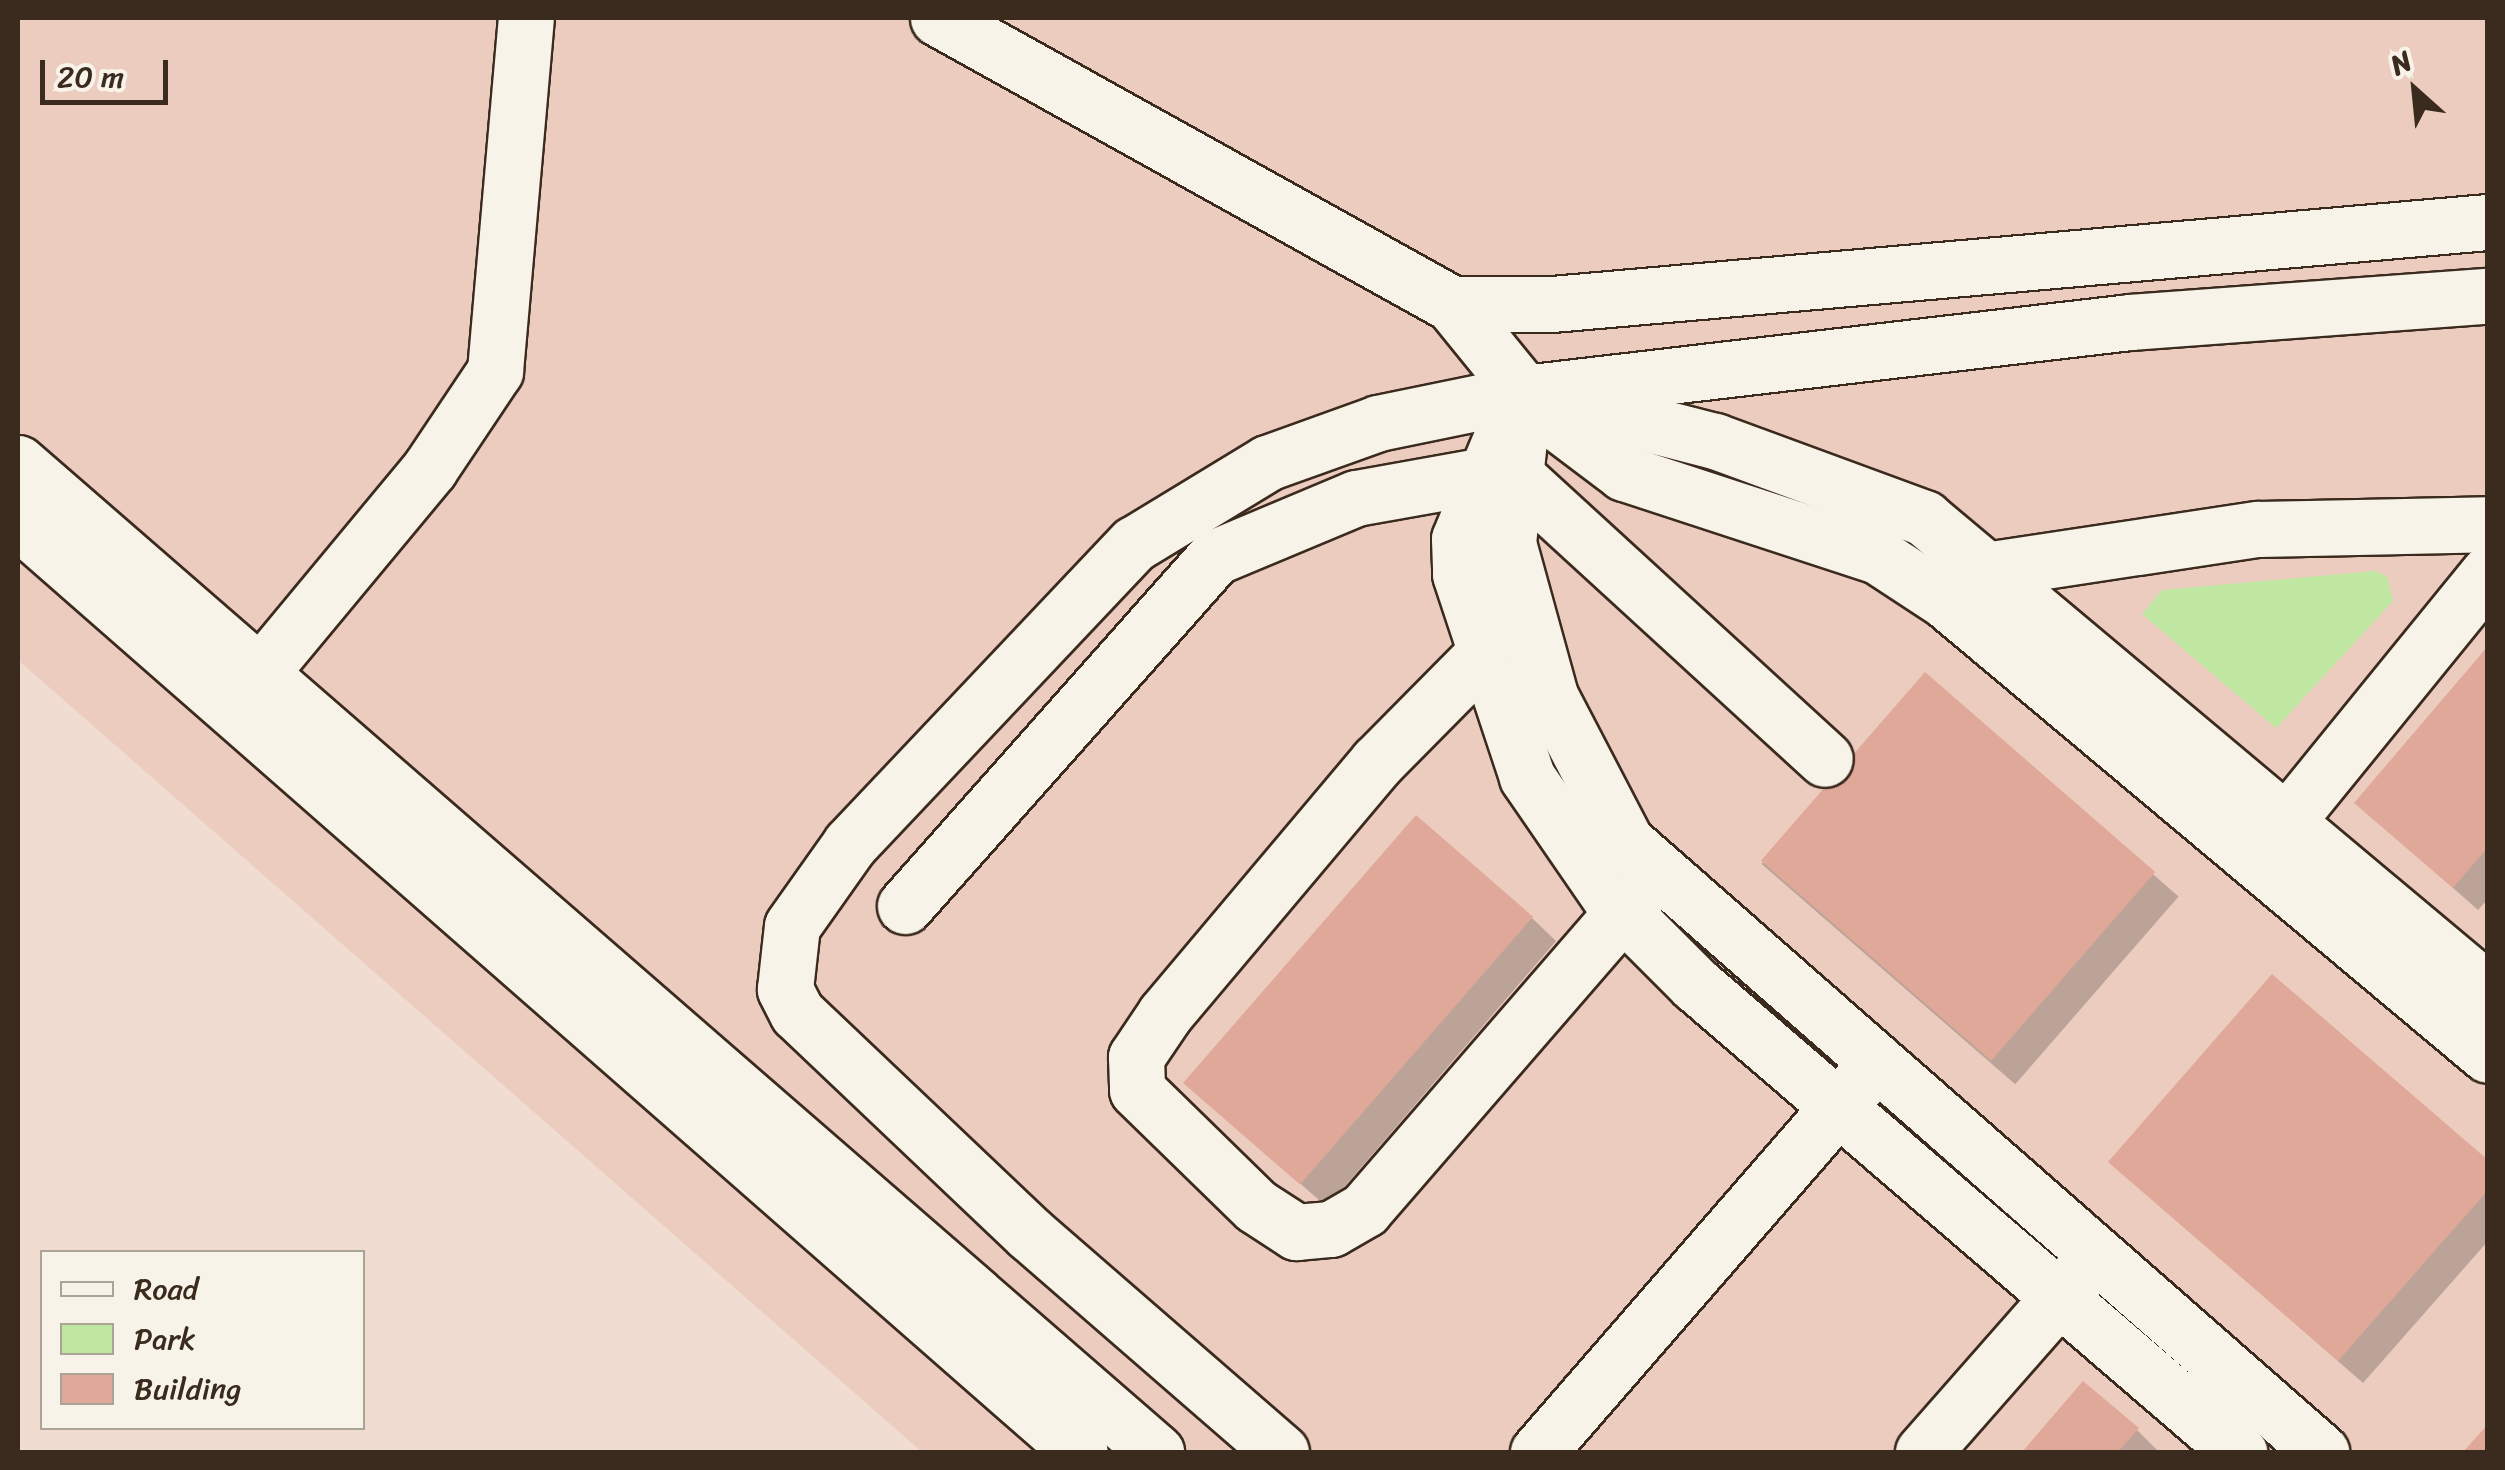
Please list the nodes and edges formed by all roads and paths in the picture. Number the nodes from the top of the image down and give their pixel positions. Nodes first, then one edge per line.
1 (526, 18) edge
2 (938, 18) edge
3 (2488, 222) edge
4 (2488, 296) edge
5 (1452, 304) junction
6 (1524, 393) junction
7 (18, 463) edge
8 (1498, 476) junction
9 (18, 521) edge
10 (2488, 524) edge
11 (1992, 569) junction
12 (2488, 572) edge
13 (1534, 638) junction
14 (1483, 655) junction
15 (243, 693) junction
16 (1825, 759) dead end
17 (2271, 840) junction
18 (1638, 893) junction
19 (905, 906) dead end
20 (2464, 972) edge
21 (2488, 1056) edge
22 (1873, 1067) junction
23 (1837, 1107) junction
24 (2076, 1278) junction
25 (1080, 1452) edge
26 (1156, 1452) edge
27 (1282, 1452) edge
28 (1538, 1452) edge
29 (1924, 1452) edge
30 (2239, 1452) edge
31 (2320, 1452) edge

1 - 15 street
2 - 5 street
3 - 5 street
4 - 6 street
5 - 6 street
6 - 8 street
6 - 11 street
6 - 17 street
6 - 27 street
7 - 15 street
8 - 13 street
8 - 14 street
8 - 16 street
8 - 19 street
9 - 15 street
10 - 11 street
11 - 17 street
12 - 17 street
13 - 14 street
13 - 18 street
14 - 18 street
14 - 18 street
15 - 25 street
15 - 26 street
17 - 20 street
18 - 22 street
18 - 23 street
20 - 21 street
22 - 23 street
22 - 24 street
23 - 24 street
23 - 28 street
24 - 29 street
24 - 30 street
24 - 31 street

